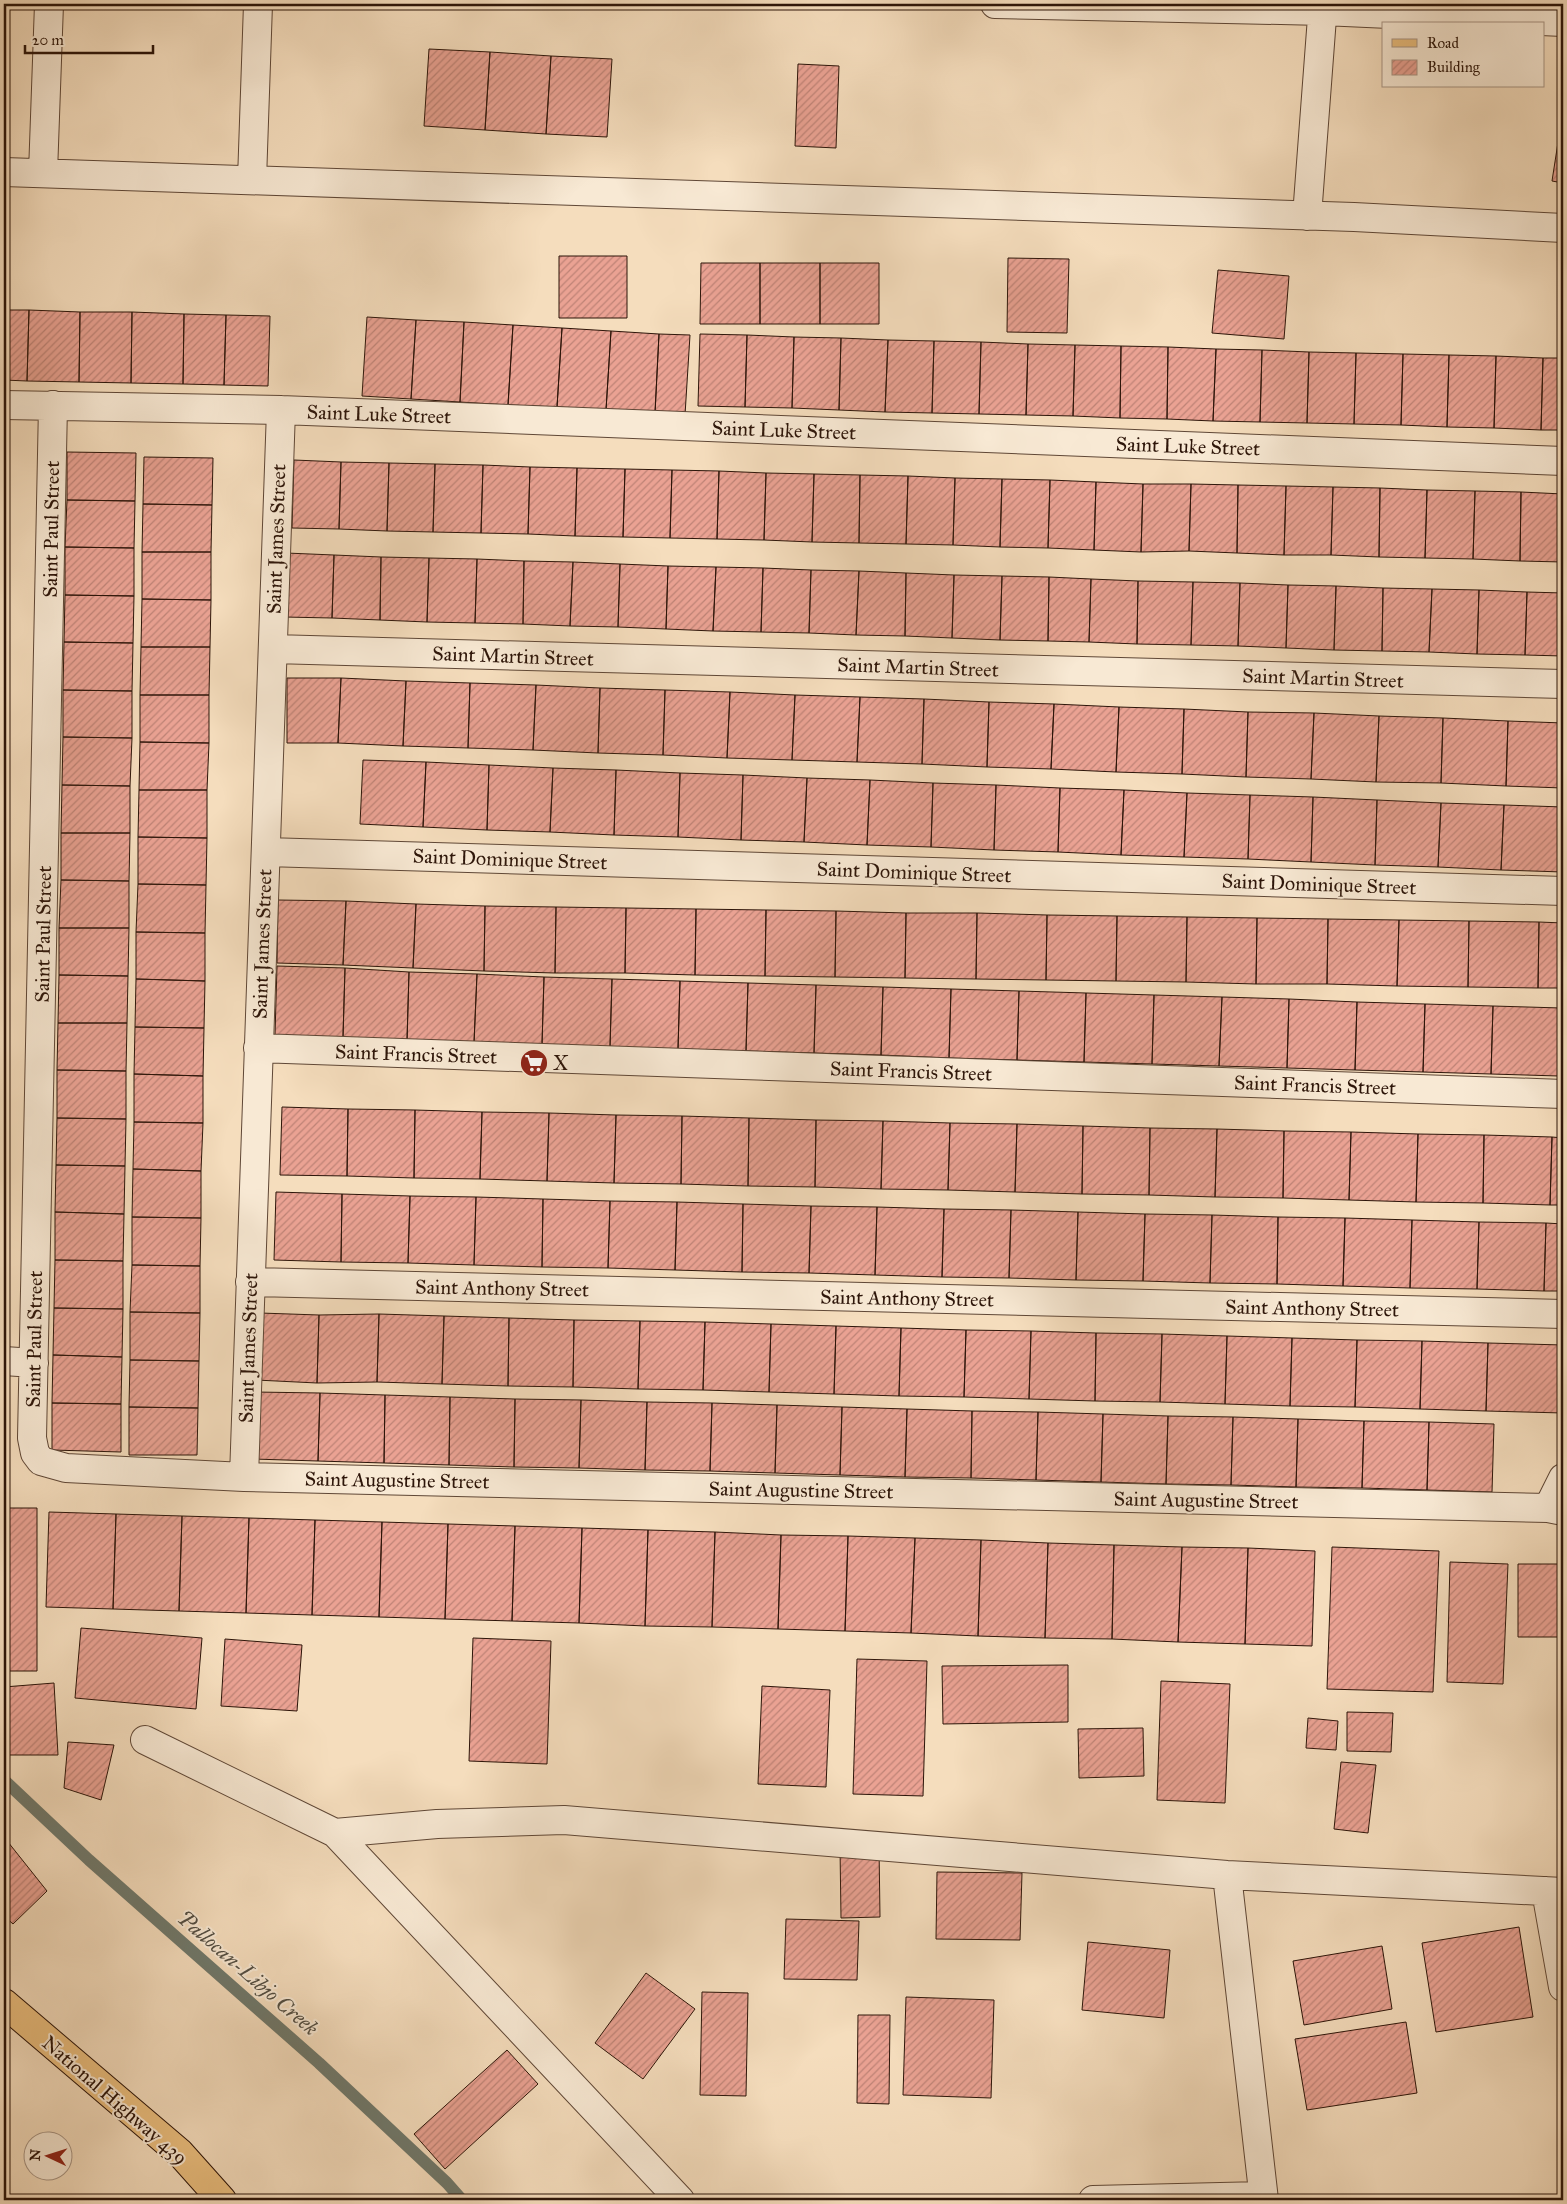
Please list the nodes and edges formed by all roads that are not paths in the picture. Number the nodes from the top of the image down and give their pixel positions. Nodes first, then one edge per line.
1 (49, 4) edge
2 (258, 4) edge
3 (995, 4) edge
4 (1323, 8) edge
5 (1563, 22) edge
6 (4, 172) edge
7 (43, 173) junction
8 (252, 180) junction
9 (1307, 216) junction
10 (1563, 228) edge
11 (4, 405) edge
12 (53, 405) junction
13 (281, 410) junction
14 (1563, 461) edge
15 (273, 649) junction
16 (1563, 684) edge
17 (266, 852) junction
18 (1563, 891) edge
19 (258, 1048) junction
20 (1563, 1094) edge
21 (250, 1282) junction
22 (1563, 1314) edge
23 (4, 1361) edge
24 (34, 1363) junction
25 (41, 1460) joint
26 (244, 1477) junction
27 (1563, 1478) edge
28 (1555, 1510) edge
29 (144, 1740) dead end
30 (335, 1833) junction
31 (1227, 1875) junction
32 (1555, 1891) edge
33 (1563, 1987) edge
34 (4, 2003) edge
35 (1264, 2198) edge
36 (222, 2200) edge
37 (680, 2200) edge
38 (1093, 2200) edge

1 - 7 street
2 - 8 street
3 - 4 street
4 - 5 street
4 - 9 street
6 - 7 street
7 - 8 street
8 - 9 street
9 - 10 street
11 - 12 street, Saint Luke Street
12 - 13 street, Saint Luke Street
12 - 24 street, Saint Paul Street
13 - 14 street, Saint Luke Street
13 - 15 street, Saint James Street
15 - 16 street, Saint Martin Street
15 - 17 street, Saint James Street
17 - 18 street, Saint Dominique Street
17 - 19 street, Saint James Street
19 - 20 street, Saint Francis Street
19 - 21 street, Saint James Street
21 - 22 street, Saint Anthony Street
21 - 26 street, Saint James Street
23 - 24 street
24 - 25 street, Saint Paul Street
25 - 26 street, Saint Augustine Street
26 - 28 street, Saint Augustine Street
27 - 28 street
29 - 30 street
30 - 31 street
30 - 37 street
31 - 32 street
31 - 35 street
32 - 33 street
34 - 36 main road, National Highway 439
35 - 38 street

